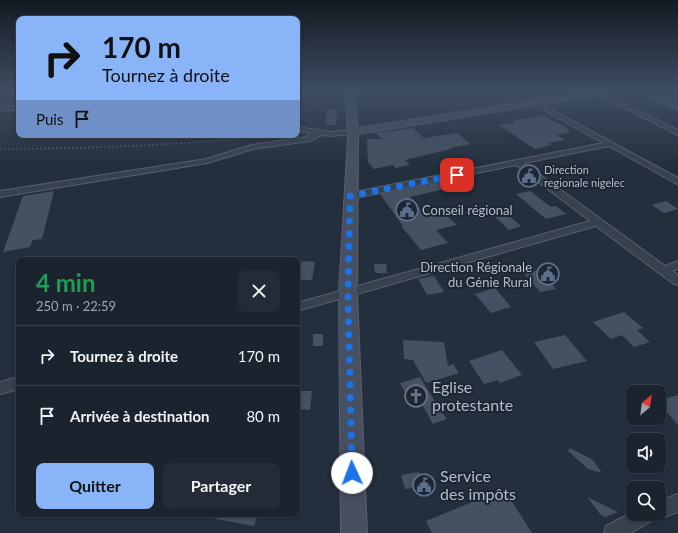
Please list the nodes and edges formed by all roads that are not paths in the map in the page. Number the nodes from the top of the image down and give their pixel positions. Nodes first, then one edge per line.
1 (352, 117) edge
2 (444, 117) edge
3 (560, 117) edge
4 (647, 117) edge
5 (300, 130) edge
6 (353, 132) junction
7 (319, 133) junction
8 (678, 133) edge
9 (609, 144) junction
10 (518, 163) junction
11 (678, 181) edge
12 (0, 194) edge
13 (350, 196) junction
14 (598, 222) junction
15 (678, 265) edge
16 (663, 270) junction
17 (678, 281) edge
18 (348, 293) junction
19 (300, 306) edge
20 (16, 384) edge
21 (0, 388) edge
22 (678, 503) edge
23 (666, 507) edge
24 (634, 521) edge
25 (354, 533) edge
26 (613, 533) edge

1 - 6 street
2 - 6 street
3 - 9 street
4 - 8 street
5 - 7 street
6 - 7 street
6 - 13 street
7 - 12 street
9 - 10 street
9 - 11 street
10 - 13 street
10 - 14 street
13 - 18 street
14 - 16 street
14 - 18 street
15 - 16 street
16 - 17 street
18 - 19 street
18 - 25 street
20 - 21 street
22 - 23 street
24 - 26 street

